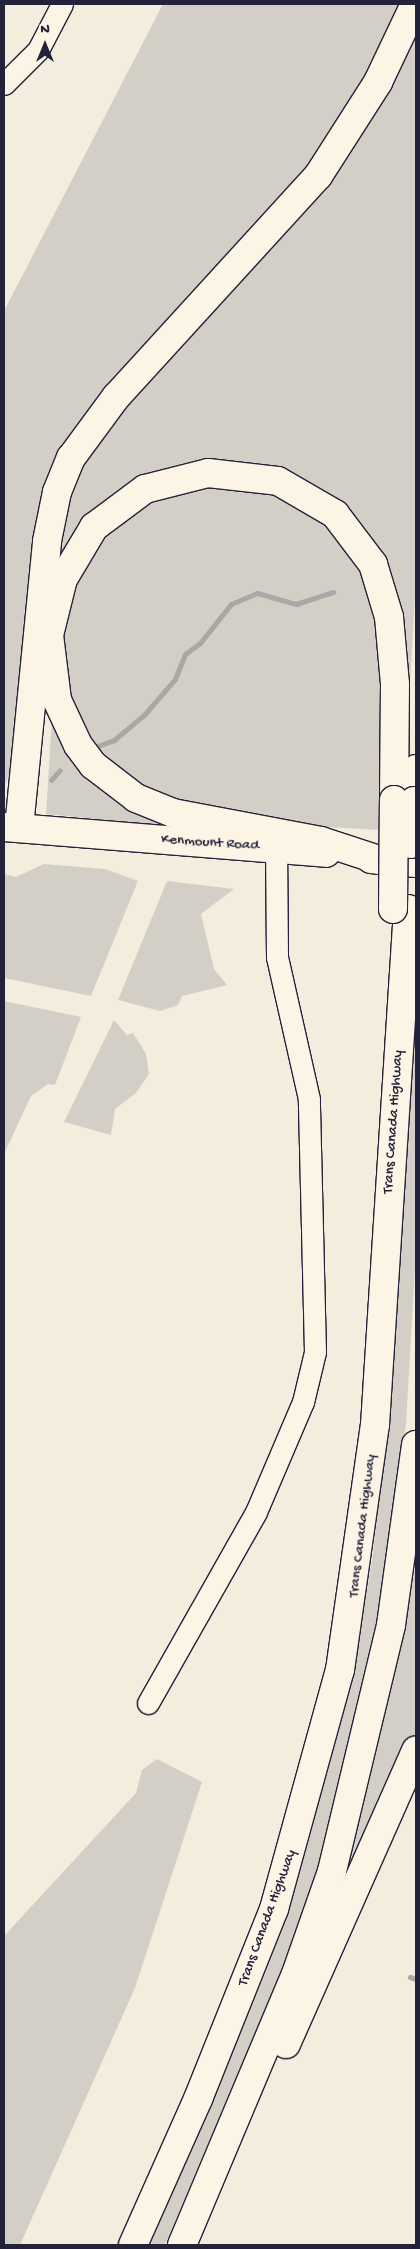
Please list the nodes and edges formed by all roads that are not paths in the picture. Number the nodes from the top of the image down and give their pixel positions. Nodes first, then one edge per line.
1 (62, 4) edge
2 (415, 4) edge
3 (4, 84) edge
4 (49, 635) junction
5 (26, 765) junction
6 (416, 769) edge
7 (404, 800) junction
8 (4, 802) edge
9 (18, 828) edge
10 (276, 847) junction
11 (379, 860) junction
12 (416, 863) edge
13 (416, 1445) edge
14 (148, 1703) dead end
15 (416, 1750) edge
16 (134, 2245) edge
17 (182, 2245) edge
18 (194, 2245) edge

1 - 3 street
2 - 5 main road
4 - 7 main road
4 - 9 main road
4 - 11 main road
5 - 8 main road
5 - 9 main road
6 - 7 main road, Trans Canada Highway
7 - 16 main road, Trans Canada Highway, bridge
9 - 10 main road, Kenmount Road
10 - 11 main road, Kenmount Road
10 - 14 street
11 - 12 main road, Kenmount Road
13 - 17 main road
15 - 18 main road

